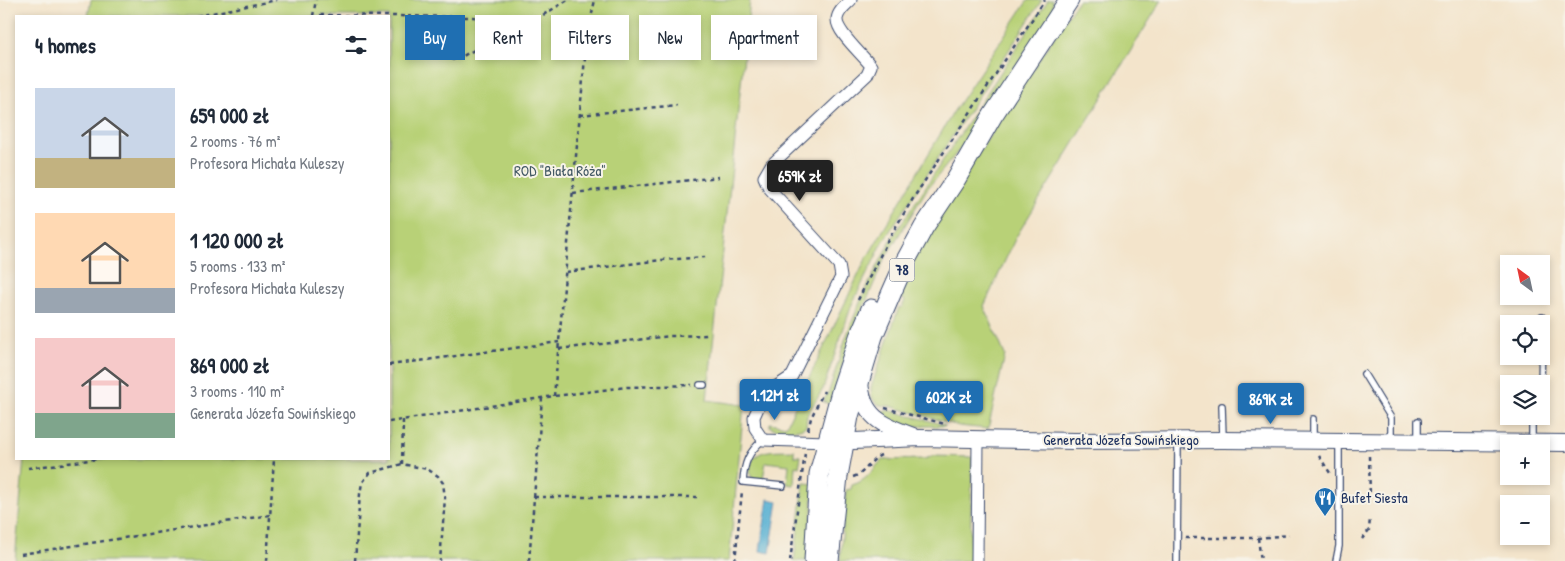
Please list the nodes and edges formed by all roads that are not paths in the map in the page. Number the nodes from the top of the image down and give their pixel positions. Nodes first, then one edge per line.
1 (851, 0) edge
2 (1069, 0) edge
3 (994, 115) junction
4 (1364, 374) dead end
5 (860, 376) junction
6 (1222, 406) dead end
7 (1313, 419) dead end
8 (1418, 420) dead end
9 (761, 437) junction
10 (920, 438) junction
11 (978, 440) junction
12 (1223, 440) junction
13 (1178, 441) junction
14 (1313, 441) junction
15 (1339, 441) junction
16 (836, 442) junction
17 (1391, 442) junction
18 (1418, 442) junction
19 (1500, 443) edge
20 (1550, 443) edge
21 (1565, 443) edge
22 (782, 486) dead end
23 (814, 561) edge
24 (829, 561) edge
25 (978, 561) edge
26 (1178, 561) edge
27 (1336, 561) edge

1 - 9 street
2 - 3 main road, 78
3 - 5 main road, 78
3 - 16 main road, 78
4 - 17 lane
5 - 10 street
5 - 16 main road, 78
6 - 12 lane
7 - 14 lane
8 - 18 lane
9 - 16 street
9 - 22 lane
10 - 11 street, Generała Józefa Sowińskiego
10 - 16 street, Generała Józefa Sowińskiego
11 - 13 street, Generała Józefa Sowińskiego
11 - 25 street
12 - 13 street, Generała Józefa Sowińskiego
12 - 14 street, Generała Józefa Sowińskiego
13 - 26 lane
14 - 15 street, Generała Józefa Sowińskiego
15 - 17 street, Generała Józefa Sowińskiego
15 - 27 lane
16 - 23 main road, 78
16 - 24 main road, 78
17 - 18 street, Generała Józefa Sowińskiego
18 - 19 street, Generała Józefa Sowińskiego
20 - 21 street, Generała Józefa Sowińskiego

